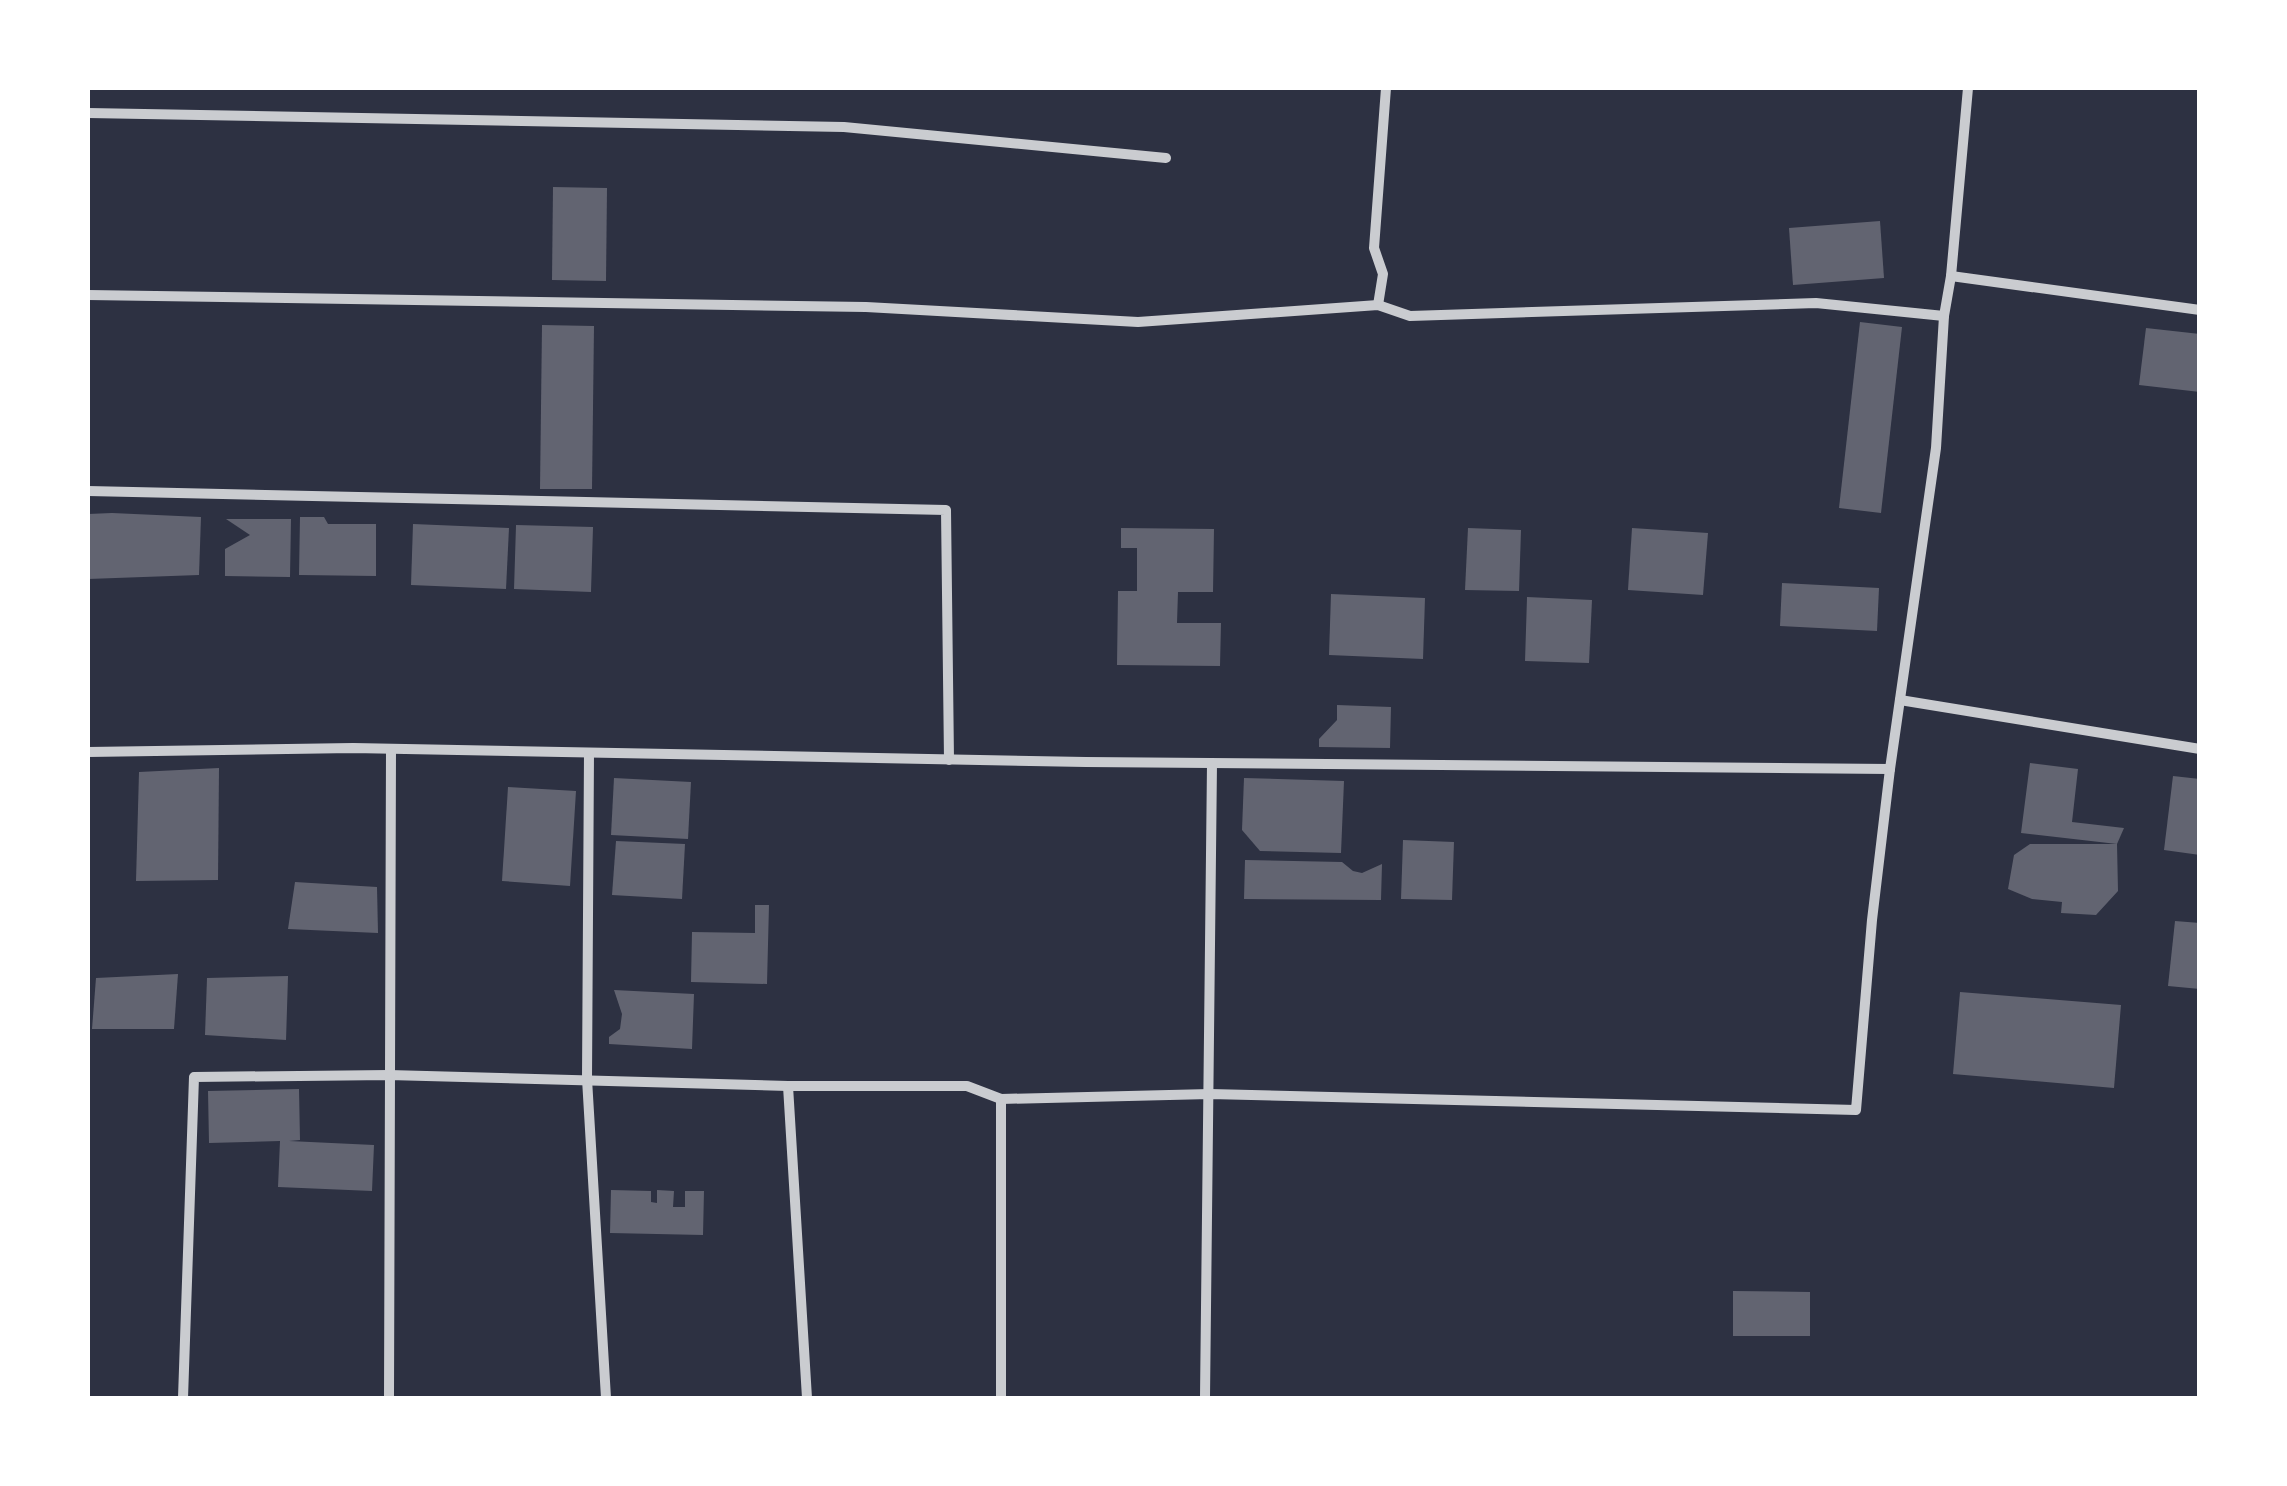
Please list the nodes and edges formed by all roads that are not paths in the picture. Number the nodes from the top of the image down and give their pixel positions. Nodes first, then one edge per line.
1 (1386, 88) edge
2 (1968, 88) edge
3 (88, 113) edge
4 (1166, 158) dead end
5 (1951, 276) junction
6 (88, 296) edge
7 (1378, 305) junction
8 (2200, 310) edge
9 (1944, 316) junction
10 (88, 491) edge
11 (1900, 700) junction
12 (390, 749) junction
13 (2200, 749) edge
14 (88, 752) edge
15 (589, 753) junction
16 (950, 760) junction
17 (1212, 764) junction
18 (1890, 769) junction
19 (389, 1075) junction
20 (587, 1078) junction
21 (788, 1086) junction
22 (1210, 1094) junction
23 (1001, 1099) junction
24 (183, 1398) edge
25 (389, 1398) edge
26 (606, 1398) edge
27 (808, 1398) edge
28 (1001, 1398) edge
29 (1205, 1398) edge

1 - 7 street
2 - 5 street
3 - 4 street
5 - 8 street
5 - 9 street
6 - 7 street
7 - 9 street
9 - 11 street
10 - 16 street
11 - 13 street
11 - 18 street
12 - 14 street
12 - 15 street
12 - 19 street
15 - 16 street
15 - 20 street
16 - 17 street
17 - 18 street
17 - 22 street
18 - 22 street
19 - 20 street
19 - 24 street
19 - 25 street
20 - 21 street
20 - 26 street
21 - 23 street
21 - 27 street
22 - 23 street
22 - 29 street
23 - 28 street

